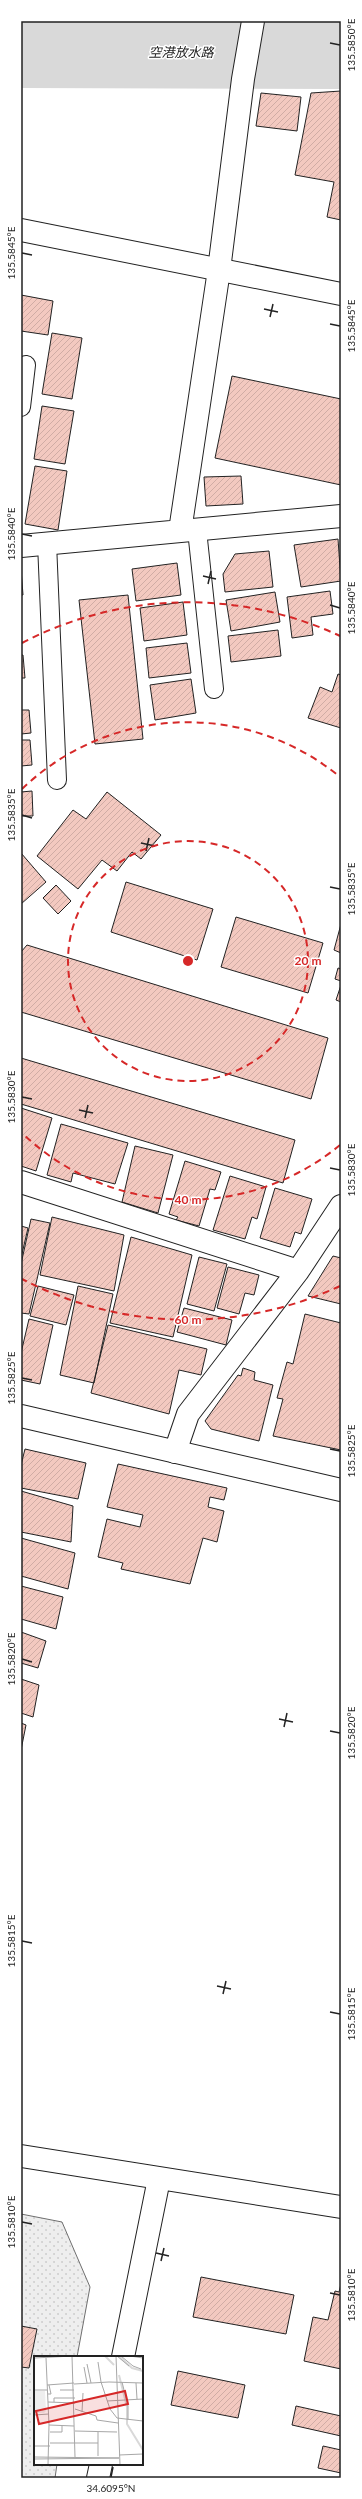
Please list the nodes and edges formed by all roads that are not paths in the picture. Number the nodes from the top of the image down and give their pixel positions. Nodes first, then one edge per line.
1 (253, 21) edge
2 (21, 230) edge
3 (219, 270) junction
4 (341, 294) edge
5 (26, 365) dead end
6 (21, 407) edge
7 (341, 516) edge
8 (188, 530) junction
9 (47, 543) junction
10 (21, 546) edge
11 (214, 689) dead end
12 (56, 780) dead end
13 (21, 1182) edge
14 (341, 1206) edge
15 (298, 1271) junction
16 (21, 1416) edge
17 (175, 1452) junction
18 (341, 1490) edge
19 (21, 2156) edge
20 (159, 2179) junction
21 (341, 2207) edge
22 (123, 2356) edge
23 (101, 2465) edge
24 (98, 2478) edge

1 - 3 street
2 - 3 street
3 - 4 street
3 - 8 street
5 - 6 lane
7 - 8 street
8 - 9 street
8 - 11 lane
9 - 10 street
9 - 12 lane
13 - 15 street
14 - 15 street
15 - 17 street
16 - 17 street
17 - 18 street
19 - 20 street
20 - 21 street
20 - 22 street
23 - 24 street

